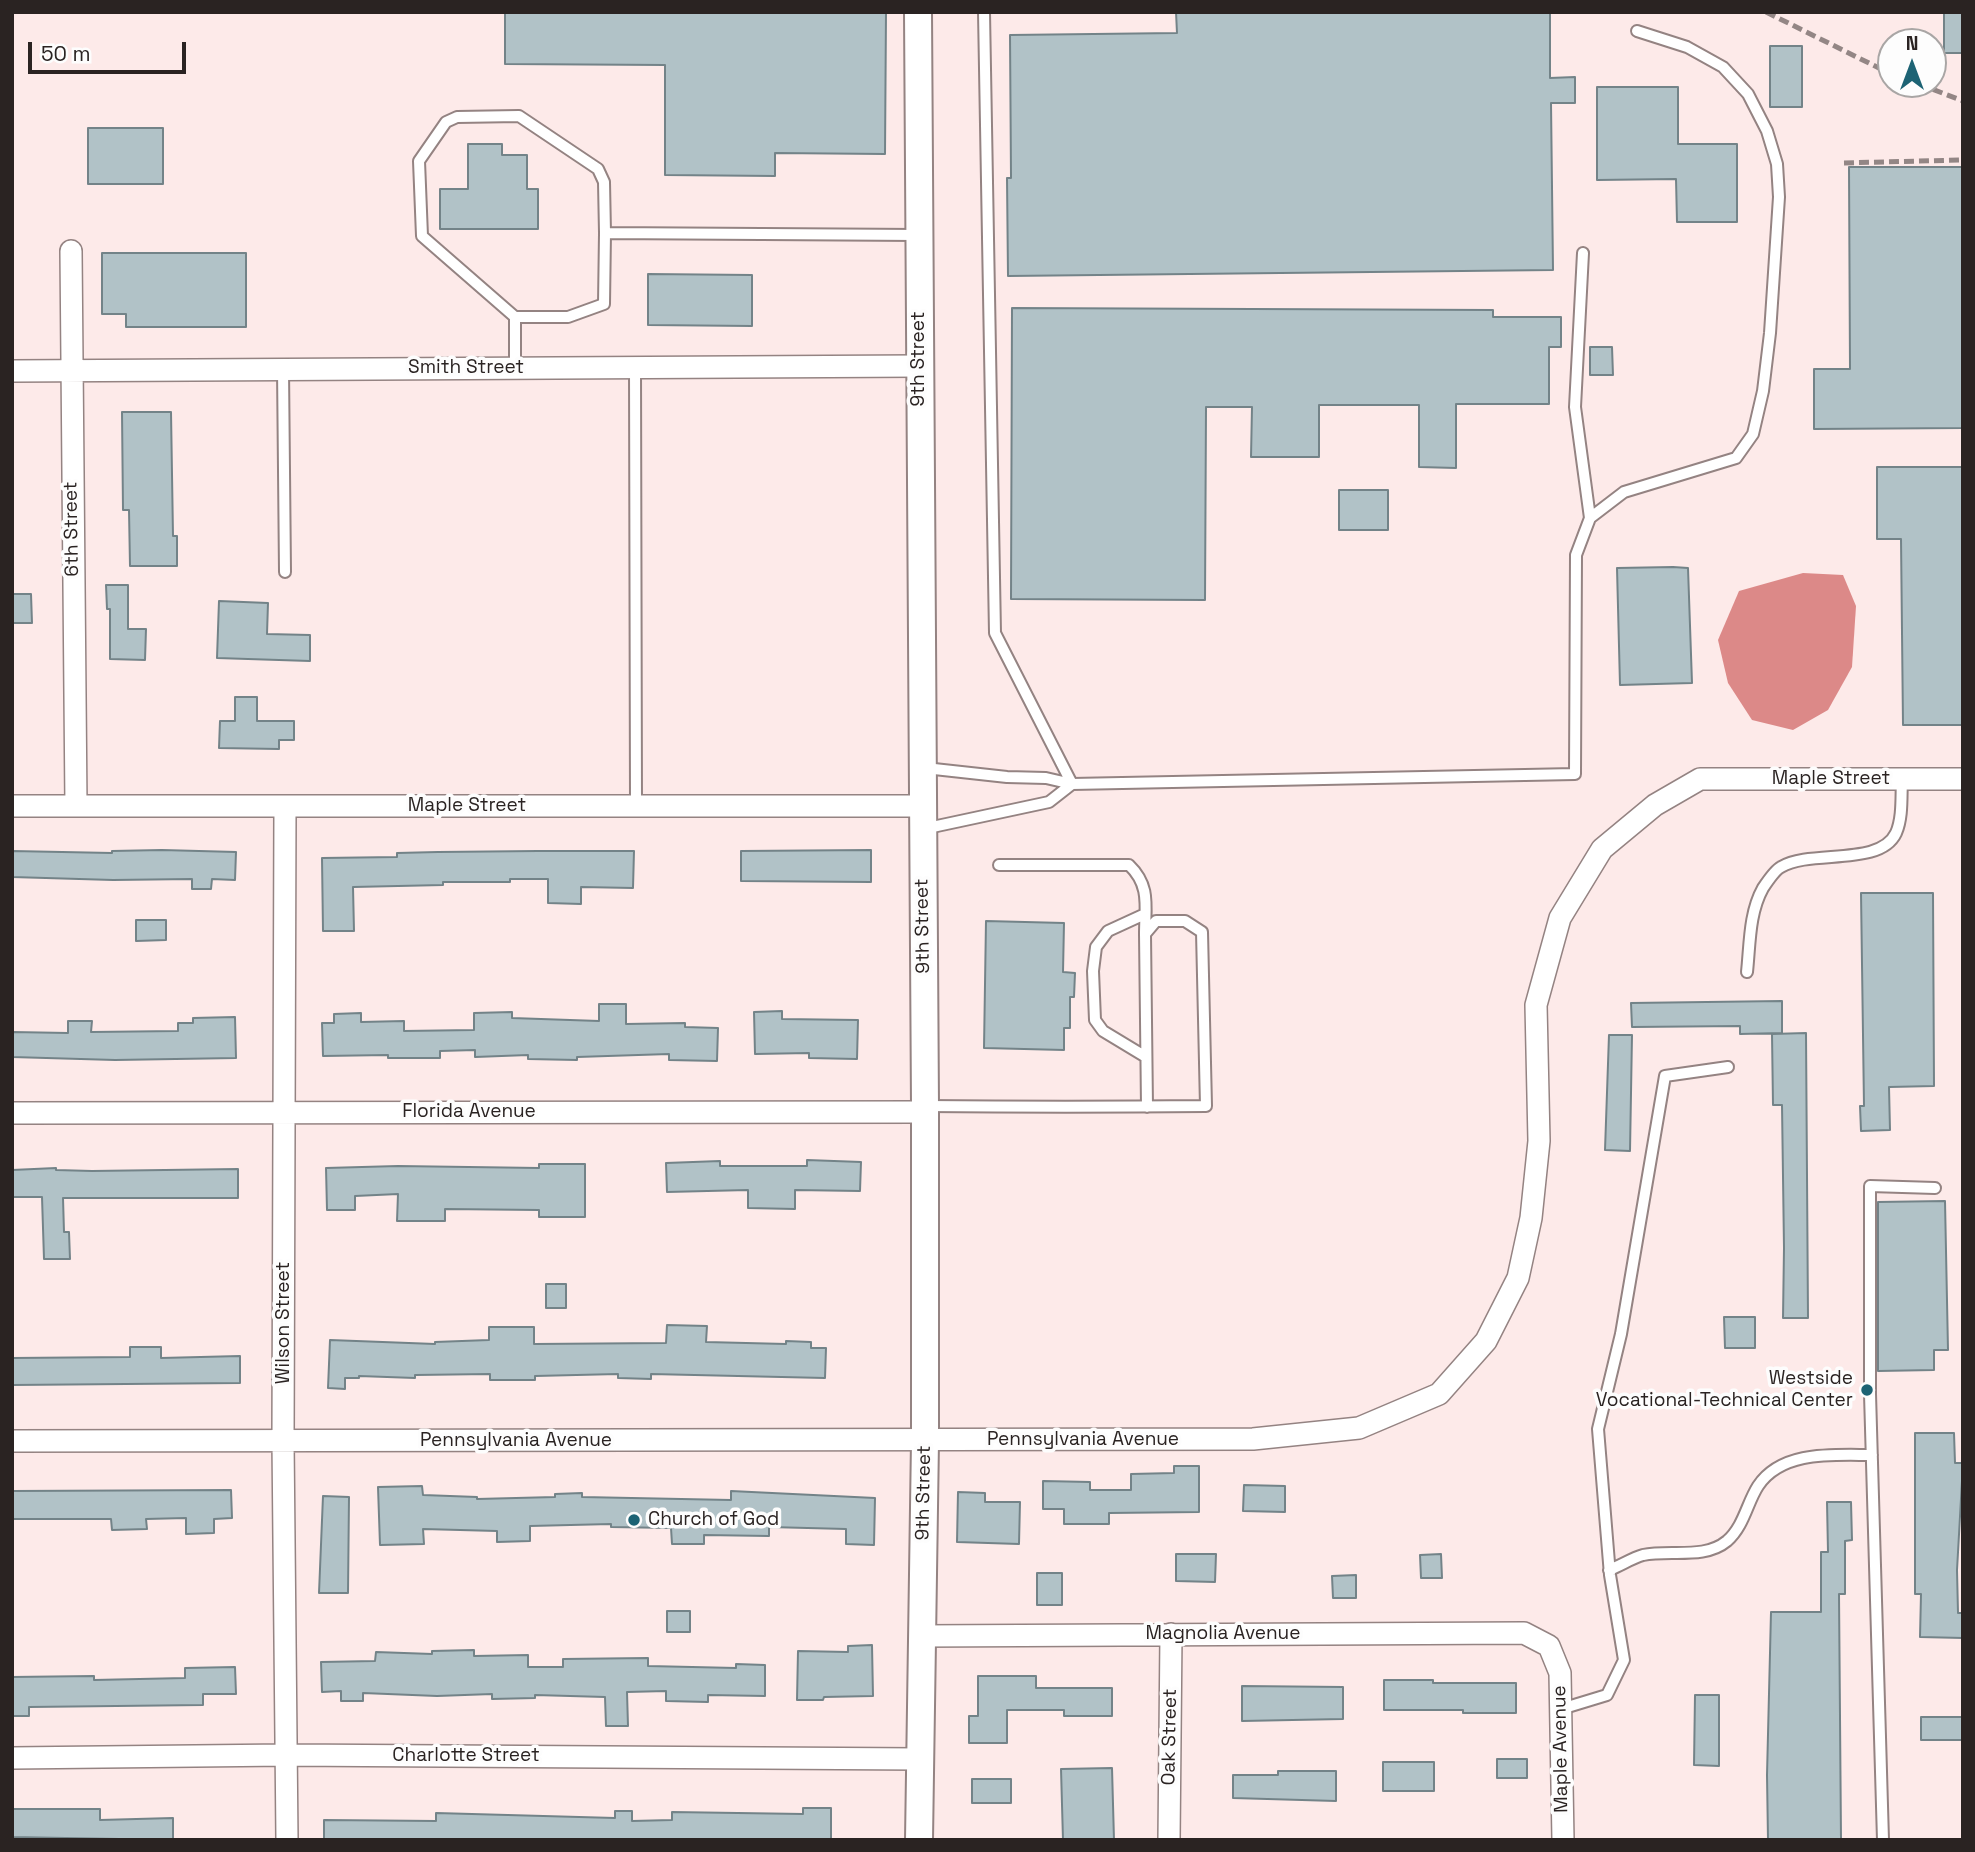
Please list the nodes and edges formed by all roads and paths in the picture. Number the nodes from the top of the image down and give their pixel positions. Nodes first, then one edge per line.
1 (918, 12) edge
2 (984, 12) edge
3 (1637, 32) dead end
4 (605, 233) junction
5 (919, 235) junction
6 (71, 251) dead end
7 (1583, 253) dead end
8 (515, 317) junction
9 (919, 366) junction
10 (635, 367) junction
11 (515, 368) junction
12 (283, 369) junction
13 (70, 370) junction
14 (12, 371) edge
15 (1590, 518) junction
16 (285, 572) dead end
17 (922, 768) junction
18 (1700, 779) joint
19 (1902, 779) junction
20 (1963, 779) edge
21 (1072, 784) junction
22 (12, 806) edge
23 (76, 806) junction
24 (285, 806) junction
25 (636, 806) junction
26 (922, 817) junction
27 (999, 865) dead end
28 (1146, 914) junction
29 (1146, 934) junction
30 (1747, 972) dead end
31 (1146, 1057) junction
32 (1728, 1067) dead end
33 (1147, 1107) junction
34 (925, 1109) junction
35 (285, 1112) junction
36 (12, 1113) edge
37 (1935, 1188) dead end
38 (12, 1441) edge
39 (283, 1441) junction
40 (925, 1441) junction
41 (1871, 1454) junction
42 (1609, 1570) junction
43 (1524, 1633) joint
44 (1171, 1634) junction
45 (921, 1636) junction
46 (1561, 1709) junction
47 (286, 1755) junction
48 (12, 1758) edge
49 (919, 1759) junction
50 (287, 1840) edge
51 (919, 1840) edge
52 (1169, 1840) edge
53 (1563, 1840) edge
54 (1883, 1840) edge

1 - 5 street, 9th Street
2 - 21 lane
3 - 15 lane
4 - 5 lane
4 - 8 lane
4 - 8 lane
5 - 9 street, 9th Street
6 - 13 street, 6th Street
7 - 15 lane
8 - 11 lane
9 - 10 street, Smith Street
9 - 17 street, 9th Street
10 - 11 street, Smith Street
10 - 25 lane
11 - 12 street, Smith Street
12 - 13 street, Smith Street
12 - 16 lane
13 - 14 street, Smith Street
13 - 23 street, 6th Street
15 - 21 lane
17 - 21 lane
17 - 26 street, 9th Street
18 - 19 street, Maple Street
18 - 40 street, Pennsylvania Avenue
19 - 20 street, Maple Street
19 - 30 lane
21 - 26 lane
22 - 23 street, Maple Street
23 - 24 street, Maple Street
24 - 25 street, Maple Street
24 - 35 street, Wilson Street
25 - 26 street, Maple Street
26 - 34 street, 9th Street
27 - 28 lane
28 - 29 lane
28 - 31 lane
29 - 31 lane
29 - 33 lane
31 - 33 lane
32 - 42 lane
33 - 34 lane
34 - 35 street, Florida Avenue
34 - 40 street, 9th Street
35 - 36 street, Florida Avenue
35 - 39 street, Wilson Street
37 - 41 lane
38 - 39 street, Pennsylvania Avenue
39 - 40 street, Pennsylvania Avenue
39 - 47 street, Wilson Street
40 - 45 street, 9th Street
41 - 42 lane
41 - 54 lane
42 - 46 lane
43 - 44 street, Magnolia Avenue
43 - 46 street, Maple Avenue
44 - 45 street, Magnolia Avenue
44 - 52 street, Oak Street
45 - 49 street, 9th Street
46 - 53 street, Maple Avenue
47 - 48 street, Charlotte Street
47 - 49 street, Charlotte Street
47 - 50 street, Wilson Street
49 - 51 street, 9th Street

